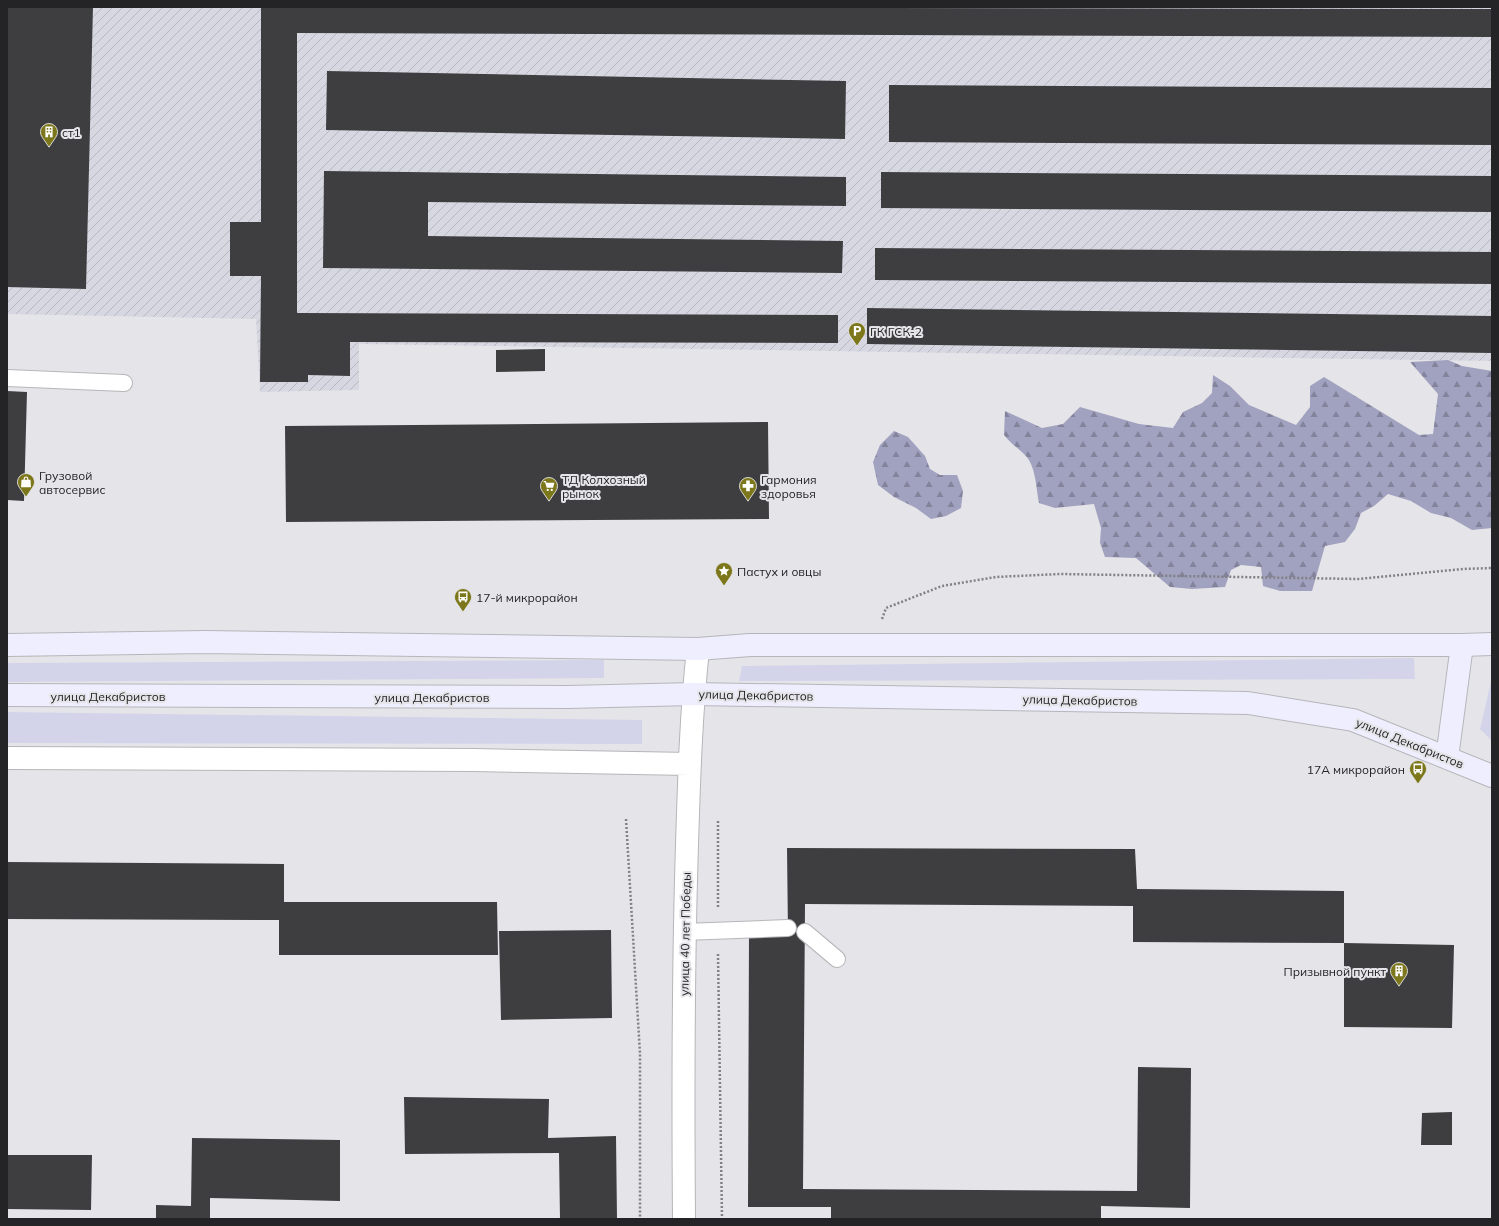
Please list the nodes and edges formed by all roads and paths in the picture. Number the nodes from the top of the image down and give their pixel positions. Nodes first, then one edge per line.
1 (7, 378) edge
2 (124, 383) dead end
3 (1492, 568) edge
4 (1492, 644) edge
5 (7, 645) edge
6 (1462, 645) junction
7 (873, 646) junction
8 (698, 649) junction
9 (693, 694) junction
10 (7, 695) edge
11 (7, 758) edge
12 (1447, 758) junction
13 (690, 764) junction
14 (1492, 776) edge
15 (626, 819) dead end
16 (718, 821) dead end
17 (788, 928) dead end
18 (718, 931) junction
19 (684, 932) junction
20 (805, 932) dead end
21 (836, 959) dead end
22 (640, 1219) edge
23 (684, 1219) edge
24 (722, 1219) edge

1 - 2 lane
3 - 7 path
4 - 6 street
5 - 8 street
6 - 7 street
6 - 12 street
7 - 8 street
8 - 9 street, улица 40 лет Победы
9 - 10 street, улица Декабристов
9 - 12 street, улица Декабристов
9 - 13 street, улица 40 лет Победы
11 - 13 street
12 - 14 street, улица Декабристов
13 - 19 street, улица 40 лет Победы
15 - 22 path
16 - 18 path
17 - 18 lane
18 - 19 lane
18 - 24 path
19 - 23 street, улица 40 лет Победы
20 - 21 lane

